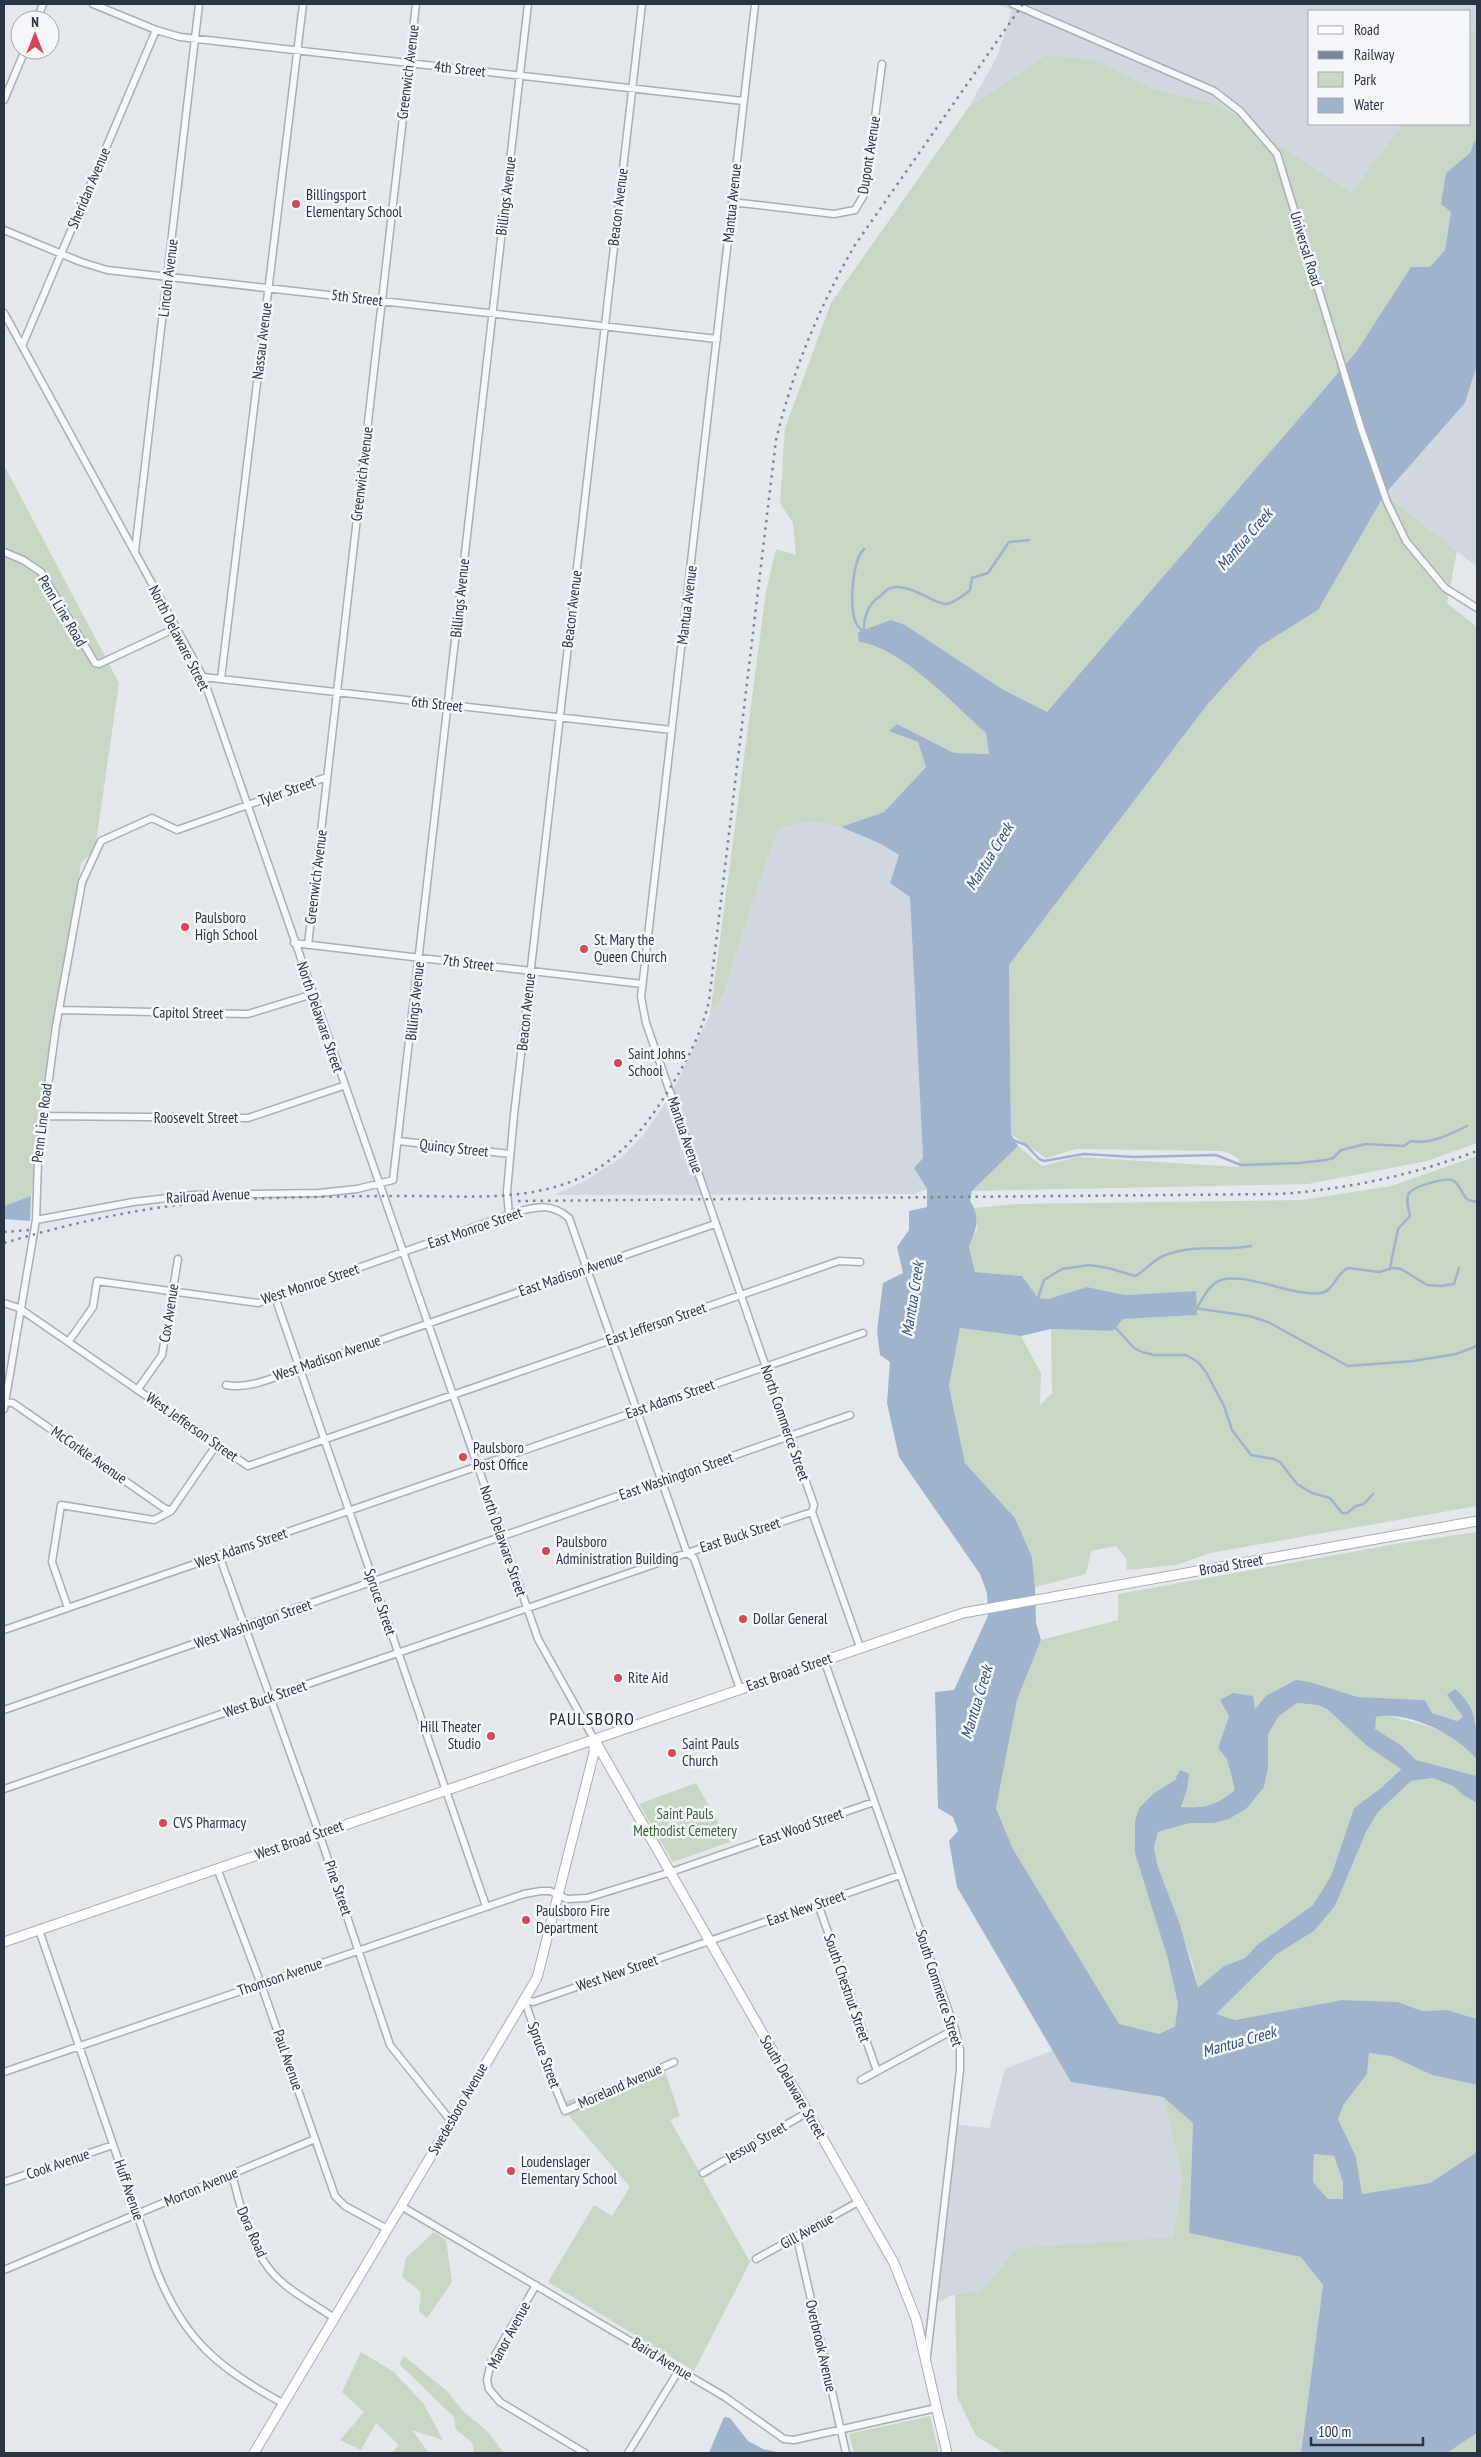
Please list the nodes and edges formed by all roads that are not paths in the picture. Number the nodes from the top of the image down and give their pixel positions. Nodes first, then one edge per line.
1 (93, 4) edge
2 (199, 4) edge
3 (303, 4) edge
4 (416, 4) edge
5 (528, 4) edge
6 (642, 4) edge
7 (755, 4) edge
8 (1013, 4) edge
9 (156, 30) junction
10 (195, 40) junction
11 (298, 51) junction
12 (21, 60) edge
13 (409, 64) junction
14 (882, 64) dead end
15 (520, 76) junction
16 (632, 89) junction
17 (4, 100) edge
18 (743, 101) junction
19 (732, 202) junction
20 (4, 230) edge
21 (62, 254) junction
22 (169, 276) junction
23 (269, 288) junction
24 (382, 301) junction
25 (4, 313) edge
26 (492, 314) junction
27 (604, 326) junction
28 (717, 339) junction
29 (22, 346) junction
30 (4, 552) edge
31 (135, 552) junction
32 (1477, 608) edge
33 (176, 628) junction
34 (202, 677) junction
35 (222, 679) junction
36 (337, 692) junction
37 (449, 705) junction
38 (560, 717) junction
39 (672, 730) junction
40 (327, 777) junction
41 (246, 806) junction
42 (101, 841) joint
43 (294, 943) junction
44 (308, 945) junction
45 (419, 958) junction
46 (531, 971) junction
47 (642, 984) junction
48 (312, 994) junction
49 (60, 1010) junction
50 (343, 1086) junction
51 (43, 1116) junction
52 (399, 1141) junction
53 (510, 1154) junction
54 (380, 1183) junction
55 (706, 1197) joint
56 (509, 1215) junction
57 (36, 1220) junction
58 (715, 1224) junction
59 (403, 1253) junction
60 (178, 1259) dead end
61 (860, 1262) dead end
62 (588, 1268) junction
63 (171, 1291) junction
64 (740, 1295) junction
65 (275, 1297) junction
66 (4, 1303) edge
67 (19, 1308) junction
68 (428, 1324) junction
69 (863, 1333) dead end
70 (613, 1339) junction
71 (69, 1341) junction
72 (765, 1366) junction
73 (300, 1368) junction
74 (226, 1385) dead end
75 (138, 1389) junction
76 (452, 1395) junction
77 (4, 1404) edge
78 (637, 1411) junction
79 (850, 1415) dead end
80 (790, 1436) junction
81 (324, 1440) junction
82 (217, 1444) junction
83 (477, 1466) junction
84 (662, 1481) junction
85 (349, 1510) junction
86 (171, 1511) junction
87 (812, 1512) junction
88 (1477, 1521) edge
89 (502, 1537) junction
90 (687, 1553) junction
91 (219, 1555) junction
92 (373, 1582) junction
93 (68, 1608) junction
94 (526, 1608) junction
95 (984, 1608) joint
96 (246, 1626) junction
97 (4, 1630) edge
98 (860, 1647) junction
99 (398, 1653) junction
100 (824, 1660) junction
101 (740, 1689) junction
102 (270, 1697) junction
103 (4, 1710) edge
104 (594, 1738) junction
105 (4, 1789) edge
106 (446, 1790) junction
107 (874, 1802) junction
108 (318, 1833) junction
109 (218, 1868) junction
110 (671, 1872) junction
111 (900, 1876) junction
112 (558, 1895) junction
113 (818, 1904) junction
114 (486, 1906) junction
115 (39, 1930) junction
116 (712, 1941) junction
117 (4, 1942) edge
118 (359, 1950) junction
119 (261, 1984) junction
120 (524, 1998) junction
121 (955, 2029) junction
122 (79, 2046) junction
123 (674, 2062) dead end
124 (4, 2072) edge
125 (877, 2072) junction
126 (861, 2080) dead end
127 (565, 2111) joint
128 (808, 2112) junction
129 (451, 2121) junction
130 (314, 2139) junction
131 (113, 2145) junction
132 (703, 2173) dead end
133 (232, 2174) junction
134 (4, 2182) edge
135 (858, 2202) junction
136 (401, 2206) junction
137 (137, 2213) junction
138 (387, 2229) junction
139 (797, 2238) junction
140 (756, 2259) dead end
141 (4, 2270) edge
142 (536, 2285) junction
143 (334, 2318) junction
144 (927, 2361) junction
145 (679, 2370) junction
146 (284, 2404) junction
147 (936, 2408) junction
148 (840, 2430) junction
149 (255, 2453) edge
150 (585, 2453) edge
151 (628, 2453) edge
152 (846, 2453) edge
153 (947, 2453) edge

1 - 9 street, 4th Street
2 - 10 street, Lincoln Avenue
3 - 11 street, Nassau Avenue
4 - 13 street, Greenwich Avenue
5 - 15 street, Billings Avenue
6 - 16 street, Beacon Avenue
7 - 18 street, Mantua Avenue
8 - 32 street, Universal Road
9 - 10 street, 4th Street
9 - 21 street, Sheridan Avenue
10 - 11 street, 4th Street
10 - 22 street, Lincoln Avenue
11 - 13 street, 4th Street
11 - 23 street, Nassau Avenue
12 - 17 street
13 - 15 street, 4th Street
13 - 24 street, Greenwich Avenue
14 - 19 street, Dupont Avenue
15 - 16 street, 4th Street
15 - 26 street, Billings Avenue
16 - 18 street, 4th Street
16 - 27 street, Beacon Avenue
18 - 19 street, Mantua Avenue
19 - 28 street, Mantua Avenue
20 - 21 street, 5th Street
21 - 22 street, 5th Street
21 - 29 street, Sheridan Avenue
22 - 23 street, 5th Street
22 - 31 street, Lincoln Avenue
23 - 24 street, 5th Street
23 - 35 street, Nassau Avenue
24 - 26 street, 5th Street
24 - 36 street, Greenwich Avenue
25 - 29 street, North Delaware Street
26 - 27 street, 5th Street
26 - 37 street, Billings Avenue
27 - 28 street, 5th Street
27 - 38 street, Beacon Avenue
28 - 39 street, Mantua Avenue
29 - 31 street, North Delaware Street
30 - 33 street, Penn Line Road
31 - 33 street, North Delaware Street
33 - 34 street, North Delaware Street
34 - 35 street, 6th Street
34 - 41 street, North Delaware Street
35 - 36 street, 6th Street
36 - 37 street, 6th Street
36 - 40 street, Greenwich Avenue
37 - 38 street, 6th Street
37 - 45 street, Billings Avenue
38 - 39 street, 6th Street
38 - 46 street, Beacon Avenue
39 - 47 street, Mantua Avenue
40 - 41 street, Tyler Street
40 - 44 street, Greenwich Avenue
41 - 42 street, Tyler Street
41 - 43 street, North Delaware Street
42 - 49 street, Penn Line Road
43 - 44 street, 7th Street
43 - 48 street, North Delaware Street
44 - 45 street, 7th Street
45 - 46 street, 7th Street
45 - 52 street, Billings Avenue
46 - 47 street, 7th Street
46 - 53 street, Beacon Avenue
47 - 55 street, Mantua Avenue
48 - 49 street, Capitol Street
48 - 50 street, North Delaware Street
49 - 51 street, Penn Line Road
50 - 51 street, Roosevelt Street
50 - 54 street, North Delaware Street
51 - 57 street, Penn Line Road
52 - 53 street, Quincy Street
52 - 54 street, Billings Avenue
53 - 56 street, Beacon Avenue
54 - 57 street, Railroad Avenue
54 - 59 street, North Delaware Street
55 - 58 street, North Commerce Street
56 - 59 street, East Monroe Street
56 - 62 street, East Monroe Street
57 - 67 street, Penn Line Road
58 - 62 street, East Madison Avenue
58 - 64 street, North Commerce Street
59 - 65 street, West Monroe Street
59 - 68 street, North Delaware Street
60 - 63 street, Cox Avenue
61 - 64 street, East Jefferson Street
62 - 68 street, East Madison Avenue
62 - 70 street
63 - 65 street, West Monroe Street
63 - 71 street, West Monroe Street
63 - 75 street, Cox Avenue
64 - 70 street, East Jefferson Street
64 - 72 street, North Commerce Street
65 - 73 street, Spruce Street
66 - 67 street, West Jefferson Street
67 - 71 street, West Jefferson Street
67 - 77 street, Penn Line Road
68 - 73 street, West Madison Avenue
68 - 76 street, North Delaware Street
69 - 72 street, East Adams Street
70 - 76 street, East Jefferson Street
70 - 78 street
71 - 75 street, West Jefferson Street
72 - 78 street, East Adams Street
72 - 80 street, North Commerce Street
73 - 74 street, West Madison Avenue
73 - 81 street, Spruce Street
75 - 82 street, West Jefferson Street
76 - 81 street, West Jefferson Street
76 - 83 street, North Delaware Street
77 - 86 street, McCorkle Avenue
78 - 83 street, East Adams Street
78 - 84 street
79 - 80 street, East Washington Street
80 - 84 street, East Washington Street
80 - 87 street, North Commerce Street
81 - 82 street, West Jefferson Street
81 - 85 street, Spruce Street
82 - 86 street
83 - 85 street, West Adams Street
83 - 89 street, North Delaware Street
84 - 89 street, East Washington Street
84 - 90 street
85 - 91 street, West Adams Street
85 - 92 street, Spruce Street
86 - 93 street
87 - 90 street, East Buck Street
87 - 98 street, North Commerce Street
88 - 95 main road, Broad Street
89 - 92 street, West Washington Street
89 - 94 street, North Delaware Street
90 - 94 street, East Buck Street
90 - 101 street
91 - 93 street, West Adams Street
91 - 96 street, Pine Street
92 - 96 street, West Washington Street
92 - 99 street, Spruce Street
93 - 97 street, West Adams Street
94 - 99 street, West Buck Street
94 - 104 street, North Delaware Street
95 - 98 main road, East Broad Street
96 - 102 street, Pine Street
96 - 103 street, West Washington Street
98 - 100 main road, East Broad Street
99 - 102 street, West Buck Street
99 - 106 street, Spruce Street
100 - 101 main road, East Broad Street
100 - 107 street, South Commerce Street
101 - 104 main road, East Broad Street
102 - 105 street, West Buck Street
102 - 108 street, Pine Street
104 - 106 main road, West Broad Street
104 - 110 main road, South Delaware Street
104 - 112 main road, Swedesboro Avenue
106 - 108 main road, West Broad Street
106 - 114 street, Spruce Street
107 - 110 street, East Wood Street
107 - 111 street, South Commerce Street
108 - 109 main road, West Broad Street
108 - 118 street, Pine Street
109 - 115 main road, West Broad Street
109 - 119 street, Paul Avenue
110 - 112 street, East Wood Street
110 - 116 main road, South Delaware Street
111 - 113 street, East New Street
111 - 121 street, South Commerce Street
112 - 114 street, Thomson Avenue
112 - 120 main road, Swedesboro Avenue
113 - 116 street, East New Street
113 - 125 street, South Chestnut Street
114 - 118 street, Thomson Avenue
115 - 117 main road, West Broad Street
115 - 122 street, Huff Avenue
116 - 120 street, West New Street
116 - 128 main road, South Delaware Street
118 - 119 street, Thomson Avenue
118 - 129 street, Pine Street
119 - 122 street, Thomson Avenue
119 - 130 street, Paul Avenue
120 - 127 street, Spruce Street
120 - 129 main road, Swedesboro Avenue
121 - 125 street
121 - 144 street, South Commerce Street
122 - 124 street, Thomson Avenue
122 - 131 street, Huff Avenue
123 - 127 street, Moreland Avenue
125 - 126 street
128 - 132 street, Jessup Street
128 - 135 main road, South Delaware Street
129 - 136 main road, Swedesboro Avenue
130 - 133 street, Morton Avenue
130 - 138 street, Paul Avenue
131 - 134 street, Cook Avenue
131 - 137 street, Huff Avenue
133 - 137 street, Morton Avenue
133 - 143 street, Dora Road
135 - 139 street, Gill Avenue
135 - 144 main road, South Delaware Street
136 - 138 main road, Swedesboro Avenue
136 - 142 street, Baird Avenue
137 - 141 street, Morton Avenue
137 - 146 street, Huff Avenue
138 - 143 main road, Swedesboro Avenue
139 - 140 street, Gill Avenue
139 - 148 street, Overbrook Avenue
142 - 145 street, Baird Avenue
142 - 150 street, Manor Avenue
143 - 146 main road, Swedesboro Avenue
144 - 147 main road, South Delaware Street
145 - 148 street, Baird Avenue
145 - 151 street
146 - 149 main road, Swedesboro Avenue
147 - 148 street, Baird Avenue
147 - 153 main road, South Delaware Street
148 - 152 street, Overbrook Avenue

